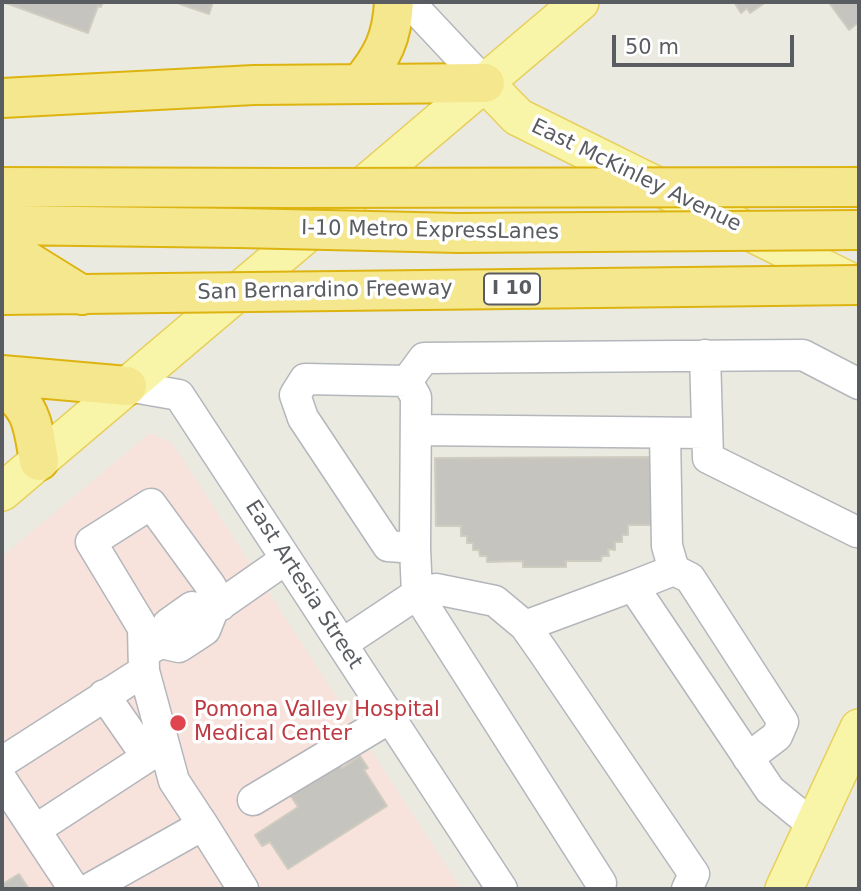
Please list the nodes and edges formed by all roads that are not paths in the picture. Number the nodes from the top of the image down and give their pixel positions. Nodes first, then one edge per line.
1 (394, 2) edge
2 (409, 2) edge
3 (580, 2) edge
4 (485, 83) junction
5 (360, 84) junction
6 (2, 98) edge
7 (2, 187) edge
8 (859, 187) edge
9 (2, 225) edge
10 (859, 230) edge
11 (2, 259) edge
12 (859, 286) edge
13 (2, 295) edge
14 (82, 295) junction
15 (705, 355) junction
16 (2, 375) edge
17 (407, 381) junction
18 (859, 384) edge
19 (2, 386) edge
20 (127, 386) junction
21 (415, 430) junction
22 (665, 433) junction
23 (707, 433) junction
24 (39, 461) junction
25 (2, 492) edge
26 (859, 526) edge
27 (415, 548) junction
28 (286, 559) junction
29 (674, 570) junction
30 (633, 586) junction
31 (417, 594) junction
32 (217, 607) junction
33 (524, 626) junction
34 (342, 644) junction
35 (150, 655) junction
36 (104, 695) junction
37 (390, 718) junction
38 (859, 728) edge
39 (748, 758) junction
40 (2, 762) edge
41 (2, 780) edge
42 (253, 800) dead end
43 (19, 818) edge
44 (202, 825) junction
45 (814, 825) junction
46 (598, 887) edge
47 (74, 889) edge
48 (89, 889) edge
49 (243, 889) edge
50 (502, 889) edge
51 (687, 889) edge
52 (784, 889) edge

1 - 5 highway
2 - 4 street, East McKinley Avenue
3 - 4 main road
4 - 5 highway
4 - 12 main road, East McKinley Avenue
4 - 20 main road
5 - 6 highway
7 - 8 highway, bridge
9 - 10 highway, I-10 Metro ExpressLanes, bridge
11 - 14 highway
12 - 14 highway, San Bernardino Freeway / I 10, bridge
13 - 14 highway, San Bernardino Freeway / I 10
15 - 17 street
15 - 18 street
15 - 23 street
16 - 20 highway
17 - 21 street
17 - 27 street
19 - 24 highway
20 - 24 main road
20 - 28 street, East Artesia Street
21 - 22 street
21 - 27 street
22 - 23 street
22 - 29 street
23 - 26 street
24 - 25 main road
27 - 31 street
28 - 32 street
28 - 34 street, East Artesia Street
29 - 30 street
29 - 39 street
30 - 33 street
30 - 39 street
31 - 33 street
31 - 34 street
31 - 46 street
32 - 35 street
32 - 35 street
33 - 51 street
34 - 37 street, East Artesia Street
35 - 36 street
35 - 44 street
36 - 40 street
36 - 43 street
37 - 42 street
37 - 50 street, East Artesia Street
38 - 45 main road
39 - 45 street
41 - 43 street
43 - 47 street
44 - 48 street
44 - 49 street
45 - 52 main road

